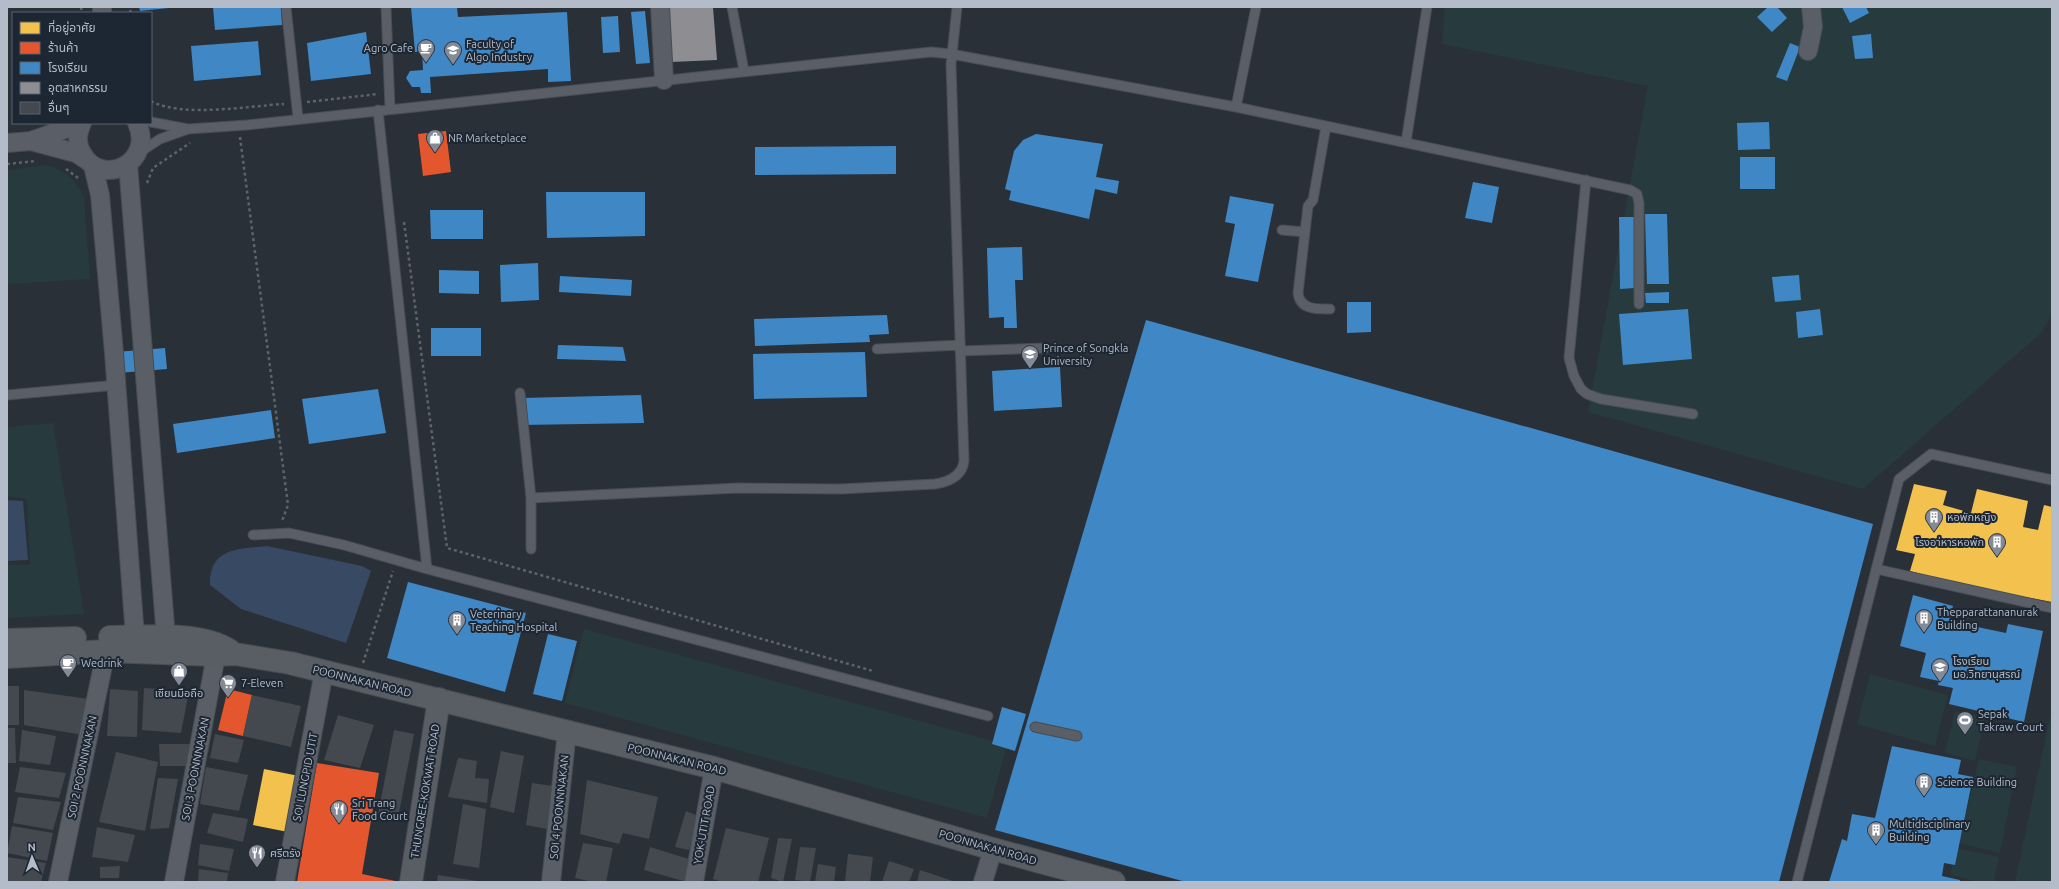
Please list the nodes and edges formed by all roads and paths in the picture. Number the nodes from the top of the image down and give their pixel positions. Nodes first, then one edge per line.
1 (286, 7) edge
2 (660, 7) edge
3 (732, 7) edge
4 (957, 7) edge
5 (1256, 7) edge
6 (1427, 7) edge
7 (1811, 7) edge
8 (386, 8) edge
9 (1808, 51) dead end
10 (952, 54) junction
11 (744, 71) junction
12 (664, 80) junction
13 (1236, 107) junction
14 (390, 109) junction
15 (378, 110) junction
16 (298, 118) junction
17 (152, 122) edge
18 (79, 124) edge
19 (82, 124) edge
20 (137, 124) edge
21 (1326, 126) junction
22 (188, 129) junction
23 (240, 134) dead end
24 (31, 141) junction
25 (194, 141) dead end
26 (1406, 142) junction
27 (7, 143) edge
28 (132, 159) junction
29 (37, 161) dead end
30 (89, 162) junction
31 (7, 164) edge
32 (65, 168) dead end
33 (1586, 180) junction
34 (82, 183) dead end
35 (147, 191) dead end
36 (404, 218) dead end
37 (1282, 230) dead end
38 (1305, 232) junction
39 (1639, 304) dead end
40 (1330, 309) dead end
41 (960, 348) junction
42 (1046, 348) dead end
43 (877, 349) dead end
44 (117, 385) junction
45 (520, 393) dead end
46 (7, 395) edge
47 (1693, 414) dead end
48 (2052, 480) edge
49 (531, 498) junction
50 (281, 524) dead end
51 (253, 535) dead end
52 (531, 550) dead end
53 (396, 560) junction
54 (427, 569) junction
55 (1876, 569) junction
56 (2052, 608) edge
57 (135, 637) junction
58 (166, 638) junction
59 (7, 640) edge
60 (106, 651) junction
61 (226, 655) junction
62 (7, 657) edge
63 (362, 666) dead end
64 (324, 671) junction
65 (876, 672) dead end
66 (439, 699) junction
67 (988, 716) dead end
68 (1035, 727) dead end
69 (567, 731) junction
70 (1077, 736) dead end
71 (714, 768) junction
72 (993, 849) junction
73 (58, 882) edge
74 (174, 882) edge
75 (285, 882) edge
76 (411, 882) edge
77 (551, 882) edge
78 (694, 882) edge
79 (983, 882) edge
80 (1114, 882) edge
81 (1797, 882) edge

1 - 16 lane
2 - 12 street
3 - 11 lane
4 - 10 lane
5 - 13 lane
6 - 26 lane
7 - 9 street
8 - 14 lane
10 - 11 lane
10 - 13 lane
10 - 41 lane
11 - 12 lane
12 - 14 lane
13 - 21 lane
14 - 15 lane
15 - 16 lane
15 - 54 lane
16 - 22 lane
17 - 22 lane
18 - 24 street
19 - 30 street
20 - 28 street
21 - 26 lane
21 - 38 lane
22 - 28 lane
23 - 50 path
24 - 27 street
24 - 30 street
25 - 35 path
26 - 33 lane
28 - 30 street
28 - 58 street
29 - 31 path
30 - 44 street
32 - 34 path
33 - 39 lane
33 - 47 lane
36 - 65 path
37 - 38 lane
38 - 40 lane
41 - 42 lane
41 - 43 lane
41 - 49 lane
44 - 46 lane
44 - 57 street
45 - 49 lane
48 - 55 lane
49 - 52 lane
51 - 53 lane
53 - 54 lane
53 - 63 path
54 - 67 lane
55 - 56 lane
55 - 81 lane
57 - 58 street, POONNAKAN ROAD
57 - 59 street, POONNAKAN ROAD
58 - 61 street, POONNAKAN ROAD
60 - 61 street, POONNAKAN ROAD
60 - 62 street, POONNAKAN ROAD
60 - 73 street, SOI 2 POONNNAKAN
61 - 64 street, POONNAKAN ROAD
61 - 74 street, SOI 3 POONNNAKAN
64 - 66 street, POONNAKAN ROAD
64 - 75 street, SOI LUNGPID UTIT
66 - 69 street, POONNAKAN ROAD
66 - 76 street, THUNGREE-KOKWAT ROAD
68 - 70 lane
69 - 71 street, POONNAKAN ROAD
69 - 77 street, SOI 4 POONNNAKAN
71 - 72 street, POONNAKAN ROAD
71 - 78 street, YOK-UTIT ROAD
72 - 79 street
72 - 80 street, POONNAKAN ROAD

